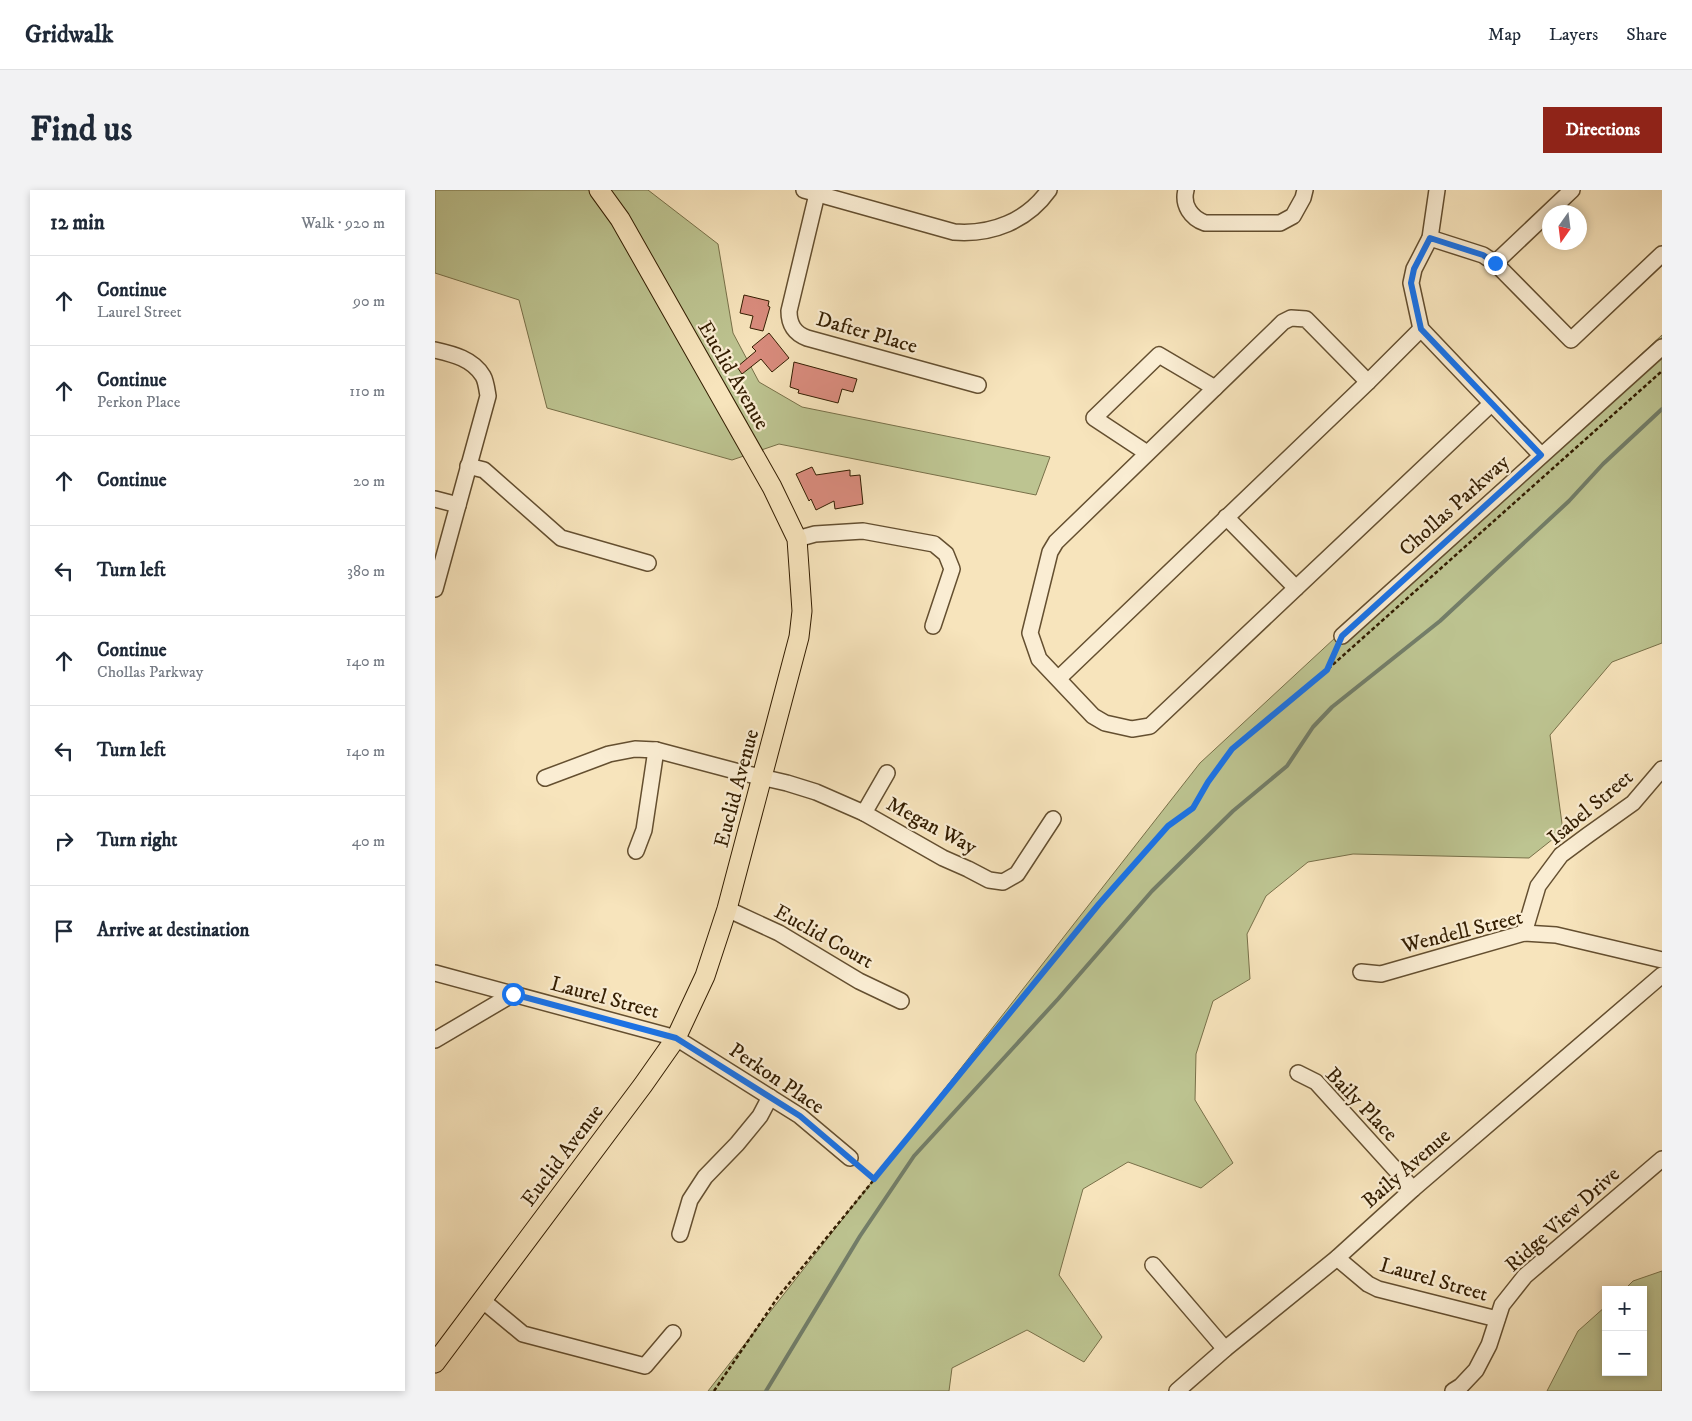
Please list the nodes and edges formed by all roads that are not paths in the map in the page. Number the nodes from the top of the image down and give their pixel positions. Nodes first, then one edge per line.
1 (599, 190) edge
2 (1049, 190) edge
3 (1186, 190) edge
4 (1305, 190) edge
5 (1437, 190) edge
6 (1572, 190) edge
7 (810, 192) edge
8 (1430, 238) junction
9 (1662, 254) edge
10 (1495, 263) junction
11 (1421, 329) junction
12 (1662, 346) edge
13 (435, 350) edge
14 (1368, 382) junction
15 (978, 385) dead end
16 (1215, 388) junction
17 (1491, 404) junction
18 (1147, 453) junction
19 (1541, 455) junction
20 (467, 466) junction
21 (435, 499) edge
22 (458, 506) junction
23 (1226, 517) junction
24 (797, 539) junction
25 (648, 563) dead end
26 (1296, 588) junction
27 (435, 589) edge
28 (933, 626) dead end
29 (1342, 636) road end
30 (1059, 678) junction
31 (656, 750) junction
32 (1662, 769) edge
33 (887, 774) dead end
34 (545, 778) dead end
35 (763, 778) junction
36 (864, 812) junction
37 (1053, 819) dead end
38 (636, 852) dead end
39 (727, 909) junction
40 (1524, 933) junction
41 (1662, 960) edge
42 (1361, 972) dead end
43 (435, 973) edge
44 (1662, 975) edge
45 (513, 994) junction
46 (901, 1001) dead end
47 (676, 1038) junction
48 (435, 1040) edge
49 (1298, 1073) dead end
50 (770, 1097) junction
51 (850, 1158) road end
52 (1662, 1159) edge
53 (1413, 1189) junction
54 (680, 1234) dead end
55 (1337, 1258) junction
56 (1153, 1265) dead end
57 (482, 1300) junction
58 (1497, 1319) junction
59 (673, 1333) dead end
60 (1225, 1349) junction
61 (435, 1363) edge
62 (1177, 1391) edge
63 (1453, 1391) edge

1 - 24 main road, Euclid Avenue
2 - 7 street
3 - 4 street
5 - 8 street
6 - 10 street
7 - 15 street, Dafter Place
8 - 10 street
8 - 11 street
9 - 10 street
11 - 14 street
11 - 17 street
12 - 19 street, Chollas Parkway
13 - 20 street
14 - 16 street
14 - 23 street
16 - 18 street
16 - 18 street
17 - 19 street
17 - 26 street
18 - 30 street
19 - 29 street, Chollas Parkway
20 - 22 street
20 - 25 street
21 - 22 street
22 - 27 street
23 - 26 street
23 - 30 street
24 - 28 street
24 - 35 main road, Euclid Avenue
26 - 30 street
31 - 34 street, Megan Way
31 - 35 street, Megan Way
31 - 38 street
32 - 40 street, Isabel Street
33 - 36 street
35 - 36 street, Megan Way
35 - 39 main road, Euclid Avenue
36 - 37 street, Megan Way
39 - 46 street, Euclid Court
39 - 47 main road, Euclid Avenue
40 - 41 street, Wendell Street
40 - 42 street, Wendell Street
43 - 45 street, Laurel Street
44 - 53 street, Baily Avenue
45 - 47 street, Laurel Street
45 - 48 street
47 - 50 street, Perkon Place
47 - 57 main road, Euclid Avenue
49 - 53 street, Baily Place
50 - 51 street, Perkon Place
50 - 54 street
52 - 58 street, Ridge View Drive
53 - 55 street, Baily Avenue
55 - 58 street, Laurel Street
55 - 60 street, Baily Avenue
56 - 60 street
57 - 59 street
57 - 61 main road, Euclid Avenue
58 - 63 street, Ridge View Drive
60 - 62 street, Baily Avenue

